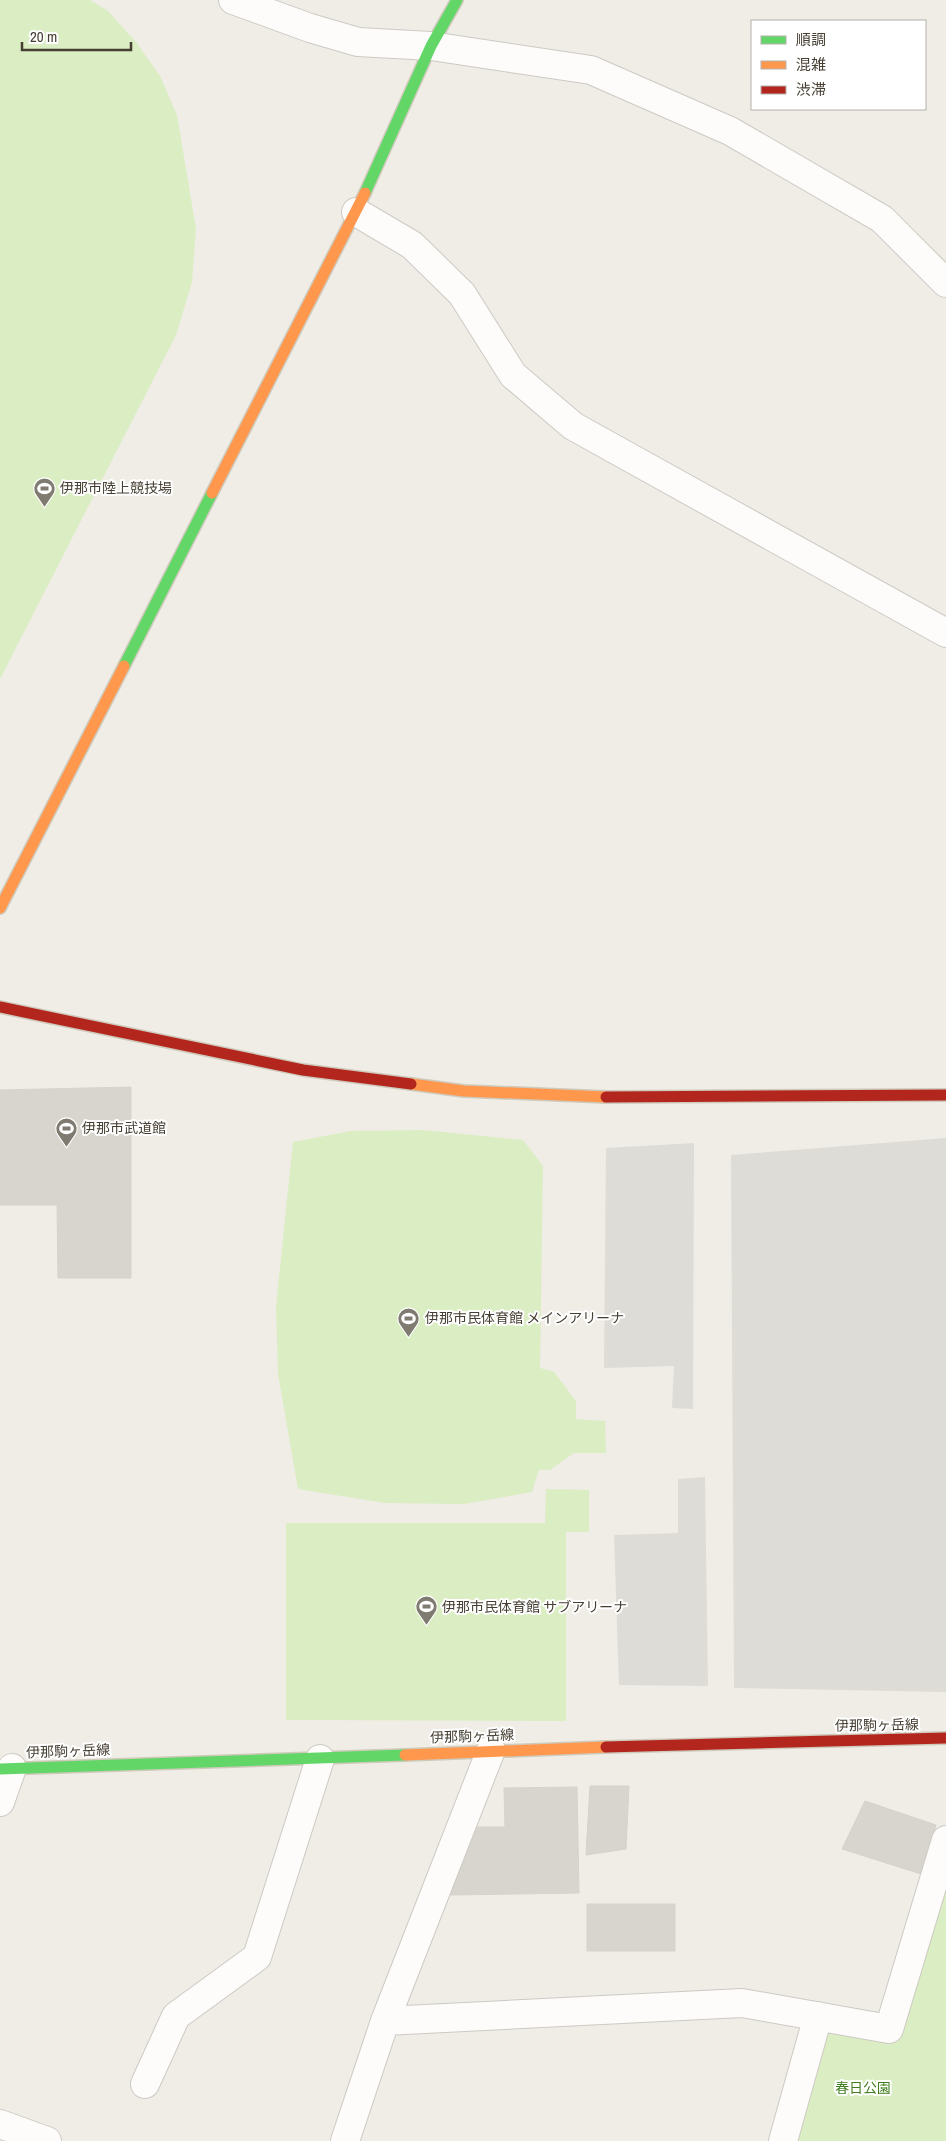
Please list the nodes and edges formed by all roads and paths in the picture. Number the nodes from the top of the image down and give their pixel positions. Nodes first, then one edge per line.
1 (233, 0) edge
2 (457, 0) edge
3 (431, 46) junction
4 (356, 212) junction
5 (946, 283) edge
6 (946, 633) edge
7 (0, 908) edge
8 (0, 1007) edge
9 (946, 1095) edge
10 (946, 1738) edge
11 (491, 1750) junction
12 (320, 1759) junction
13 (6, 1768) edge
14 (0, 1802) edge
15 (946, 1840) edge
16 (818, 2016) junction
17 (385, 2021) junction
18 (144, 2084) dead end
19 (0, 2124) edge
20 (47, 2141) edge
21 (346, 2141) edge
22 (783, 2141) edge

1 - 3 street
2 - 3 street
3 - 4 street
3 - 5 street
4 - 6 street
4 - 7 street
8 - 9 street
10 - 11 street, 伊那駒ヶ岳線
11 - 12 street, 伊那駒ヶ岳線
11 - 17 street
12 - 13 street, 伊那駒ヶ岳線
12 - 18 street
13 - 14 street
15 - 16 street
16 - 17 street
16 - 22 street
17 - 21 street
19 - 20 street

